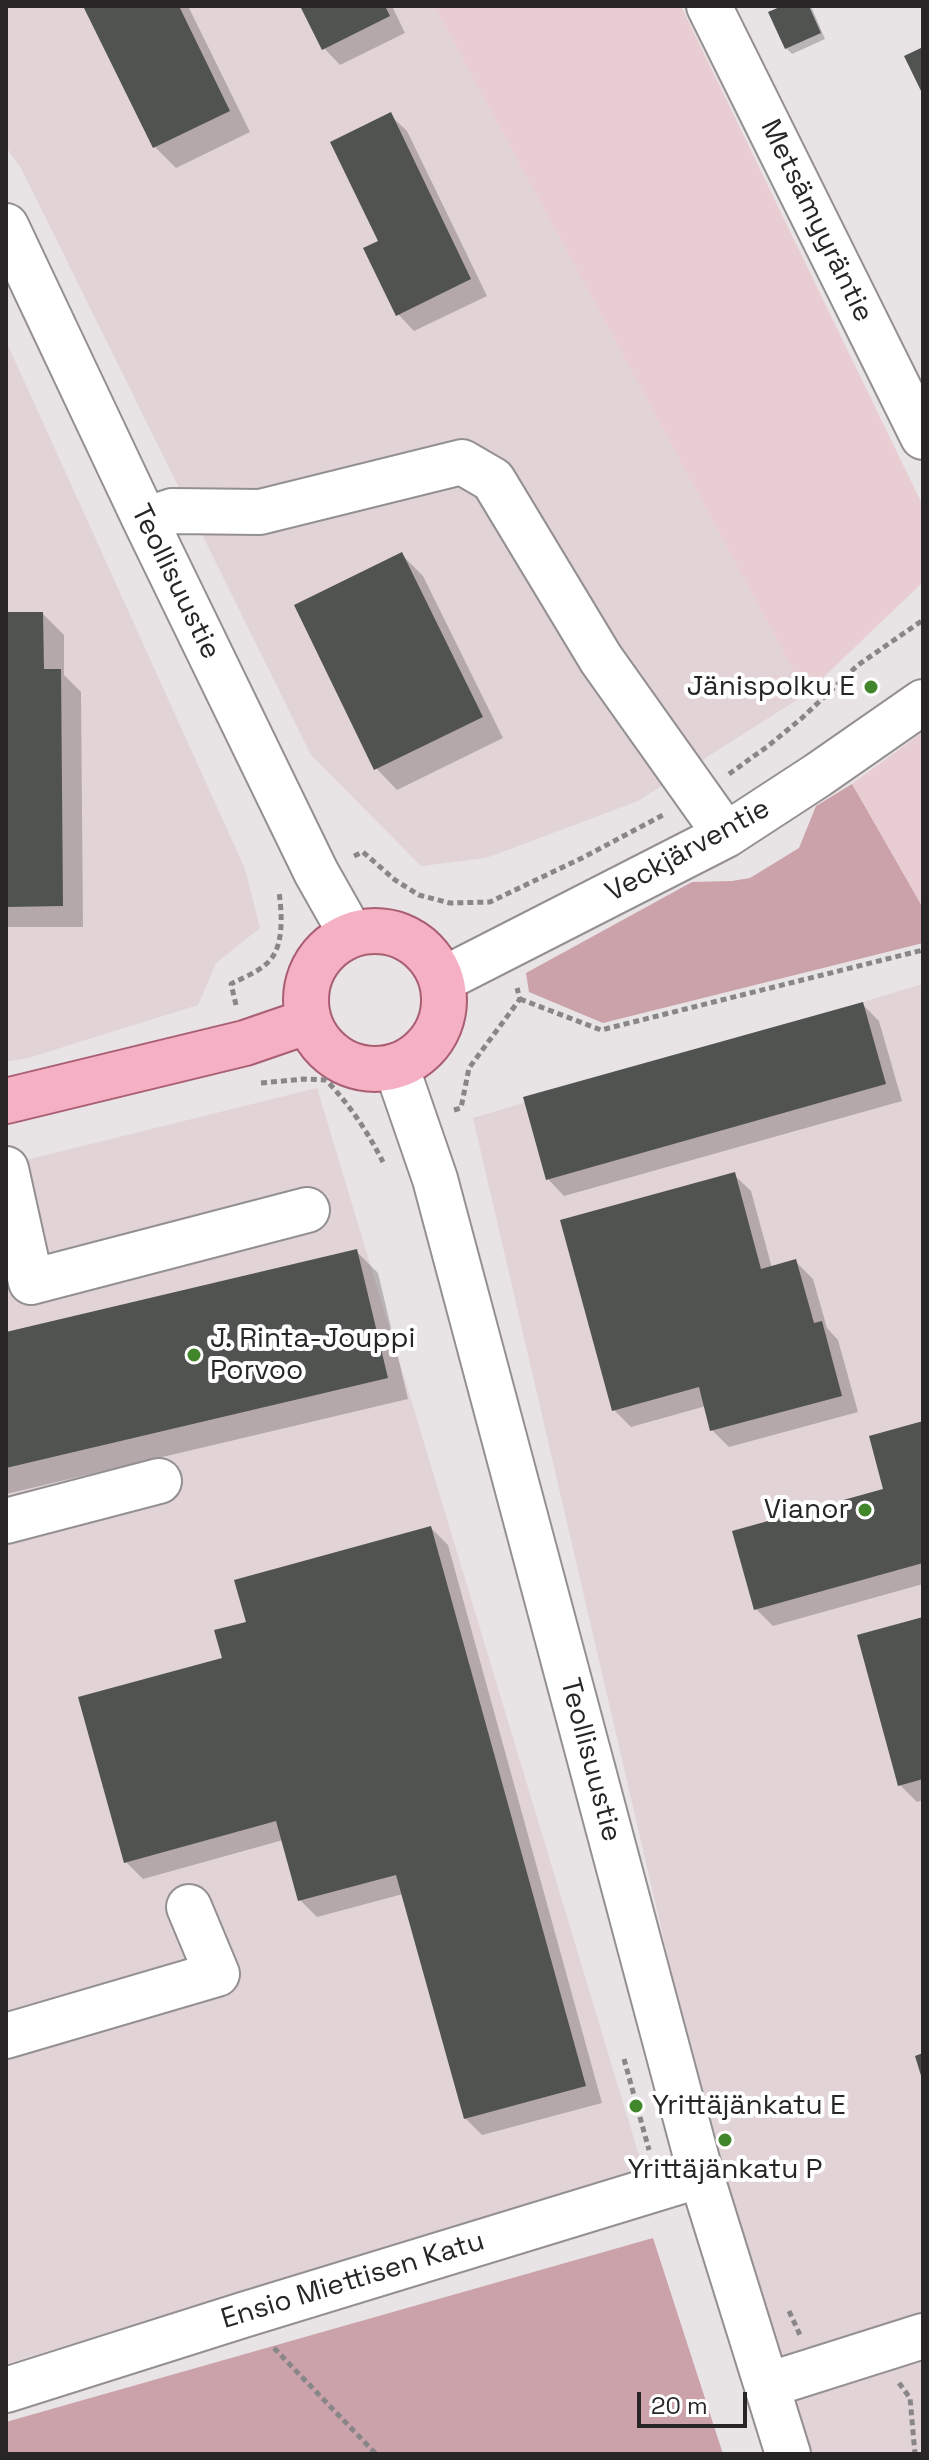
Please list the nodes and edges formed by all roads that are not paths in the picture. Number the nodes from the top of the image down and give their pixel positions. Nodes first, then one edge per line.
1 (709, 6) edge
2 (6, 226) edge
3 (923, 437) edge
4 (145, 520) junction
5 (923, 702) edge
6 (726, 835) junction
7 (351, 934) junction
8 (442, 980) junction
9 (309, 1021) junction
10 (396, 1066) junction
11 (6, 1101) edge
12 (6, 1169) edge
13 (307, 1210) dead end
14 (18, 1285) edge
15 (159, 1481) dead end
16 (6, 1521) edge
17 (189, 1907) dead end
18 (6, 2036) edge
19 (701, 2175) junction
20 (923, 2336) edge
21 (768, 2385) junction
22 (6, 2390) edge
23 (788, 2454) edge

1 - 3 street, Metsämyyräntie
2 - 4 street, Teollisuustie
4 - 6 street
4 - 7 street, Teollisuustie
5 - 6 street, Veckjärventie
6 - 8 street, Veckjärventie
7 - 8 main road
7 - 9 main road
8 - 10 main road
9 - 10 main road
9 - 11 main road
10 - 19 street, Teollisuustie
12 - 14 street
13 - 14 street
15 - 16 street
17 - 18 street
19 - 21 street, Teollisuustie
19 - 22 street, Ensio Miettisen Katu
20 - 21 street
21 - 23 street, Teollisuustie

